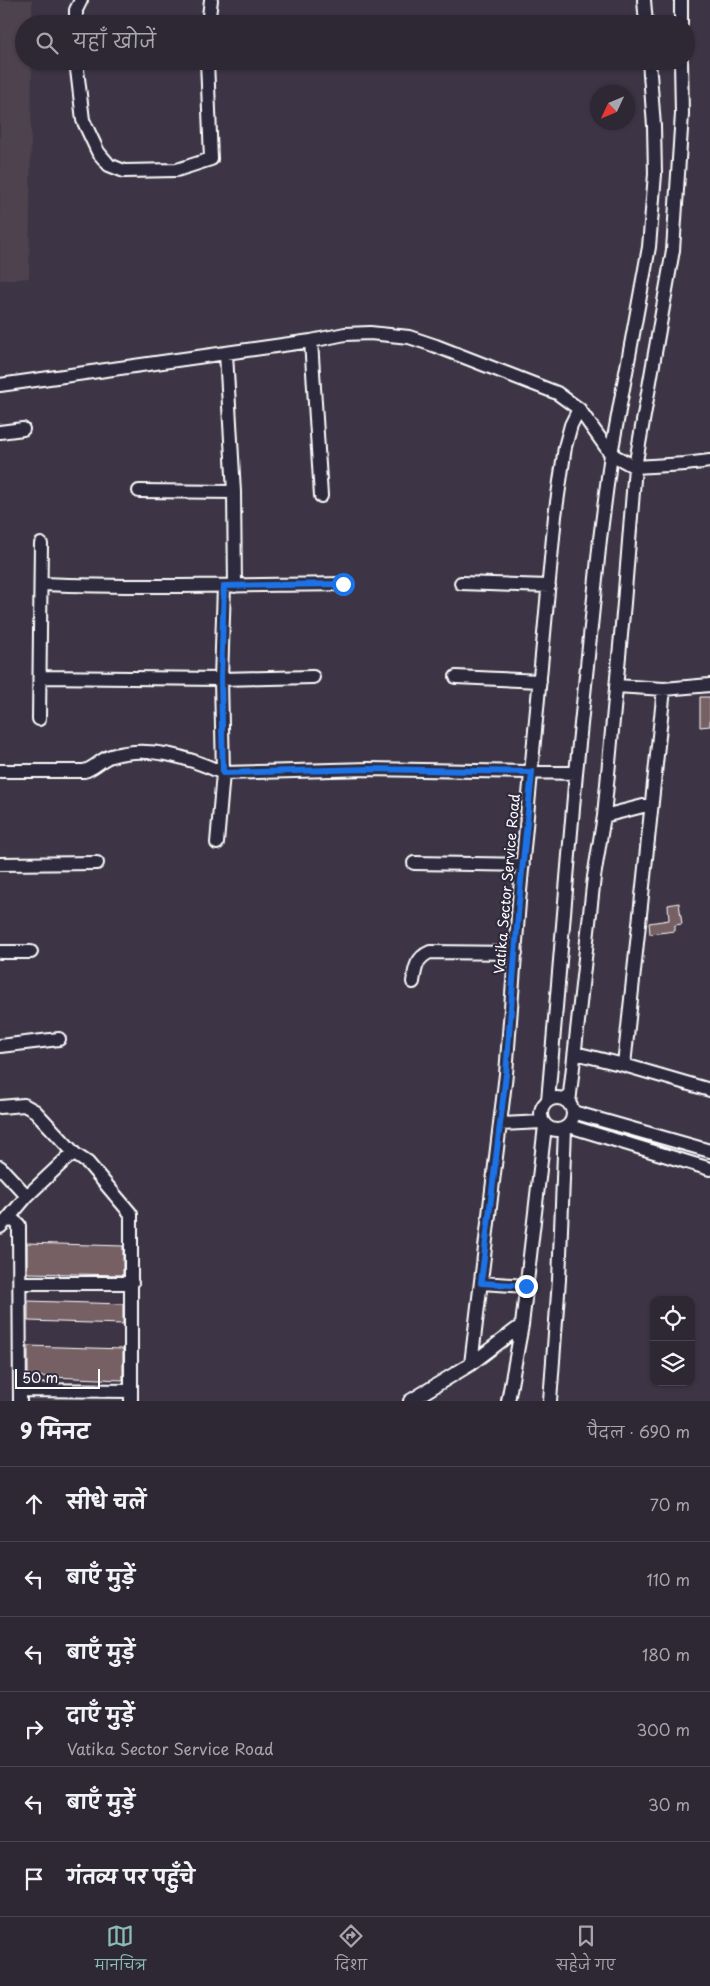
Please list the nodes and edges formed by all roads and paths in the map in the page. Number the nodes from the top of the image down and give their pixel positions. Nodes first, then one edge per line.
1 (80, 0) edge
2 (211, 0) edge
3 (644, 0) edge
4 (681, 0) edge
5 (76, 15) edge
6 (209, 15) edge
7 (645, 15) edge
8 (681, 15) edge
9 (77, 70) edge
10 (207, 70) edge
11 (650, 70) edge
12 (681, 70) edge
13 (311, 342) junction
14 (226, 354) junction
15 (0, 385) edge
16 (579, 409) junction
17 (23, 429) dead end
18 (0, 432) edge
19 (611, 454) junction
20 (710, 461) edge
21 (635, 467) junction
22 (139, 491) dead end
23 (234, 492) junction
24 (321, 496) dead end
25 (41, 544) dead end
26 (41, 582) junction
27 (461, 583) dead end
28 (343, 584) dead end
29 (230, 586) junction
30 (549, 586) junction
31 (40, 677) junction
32 (456, 677) dead end
33 (313, 678) dead end
34 (221, 679) junction
35 (540, 681) junction
36 (710, 685) edge
37 (616, 686) junction
38 (664, 689) junction
39 (39, 719) dead end
40 (0, 771) edge
41 (532, 772) junction
42 (223, 773) junction
43 (576, 773) junction
44 (651, 804) junction
45 (604, 816) junction
46 (217, 843) dead end
47 (98, 863) dead end
48 (414, 863) dead end
49 (0, 864) edge
50 (523, 865) junction
51 (0, 952) edge
52 (31, 952) dead end
53 (516, 953) junction
54 (413, 982) dead end
55 (59, 1039) dead end
56 (0, 1046) edge
57 (574, 1053) junction
58 (624, 1065) junction
59 (710, 1090) edge
60 (548, 1101) junction
61 (0, 1108) edge
62 (571, 1108) junction
63 (500, 1124) junction
64 (544, 1124) junction
65 (567, 1128) junction
66 (710, 1151) edge
67 (76, 1155) junction
68 (0, 1167) edge
69 (710, 1169) edge
70 (27, 1196) junction
71 (3, 1224) edge
72 (20, 1283) junction
73 (132, 1283) junction
74 (481, 1283) junction
75 (526, 1286) junction
76 (522, 1325) junction
77 (471, 1364) junction
78 (20, 1395) edge
79 (131, 1396) edge
80 (410, 1401) edge
81 (508, 1401) edge
82 (550, 1401) edge

1 - 5 street
2 - 6 street
3 - 7 street
4 - 8 street
9 - 10 street
11 - 19 street
12 - 21 street
13 - 14 street
13 - 16 street
13 - 24 street
14 - 15 street
14 - 23 street
16 - 19 street
16 - 30 street, Vatika Sector Service Road
17 - 18 street
19 - 21 street
19 - 43 street
20 - 21 street
21 - 37 street
22 - 23 street
23 - 29 street
25 - 26 street
26 - 29 street
26 - 31 street
27 - 30 street
28 - 29 street
29 - 34 street
30 - 35 street, Vatika Sector Service Road
31 - 34 street
31 - 39 street
32 - 35 street
33 - 34 street
34 - 42 street
35 - 41 street, Vatika Sector Service Road
36 - 38 street
37 - 38 street
37 - 45 street
38 - 44 street
40 - 42 street
41 - 42 street
41 - 43 street
41 - 50 street, Vatika Sector Service Road
42 - 46 street
43 - 60 street
44 - 45 street
44 - 58 street
45 - 57 street
47 - 49 street
48 - 50 street
50 - 53 street, Vatika Sector Service Road
51 - 52 street
53 - 54 street
53 - 63 street, Vatika Sector Service Road
55 - 56 street
57 - 58 street
57 - 62 street
58 - 59 street
60 - 62 street
60 - 64 street
61 - 67 street
62 - 65 street
62 - 66 street
63 - 64 street
63 - 74 street, Vatika Sector Service Road
64 - 65 street
64 - 75 street
65 - 69 street
65 - 82 street
67 - 70 street
67 - 73 street
68 - 70 street
70 - 71 street
71 - 72 street
72 - 73 street
72 - 78 street
73 - 79 street
74 - 75 street
74 - 77 street, Vatika Sector Service Road
75 - 76 street
76 - 77 street
76 - 81 street
77 - 80 street
78 - 79 street

